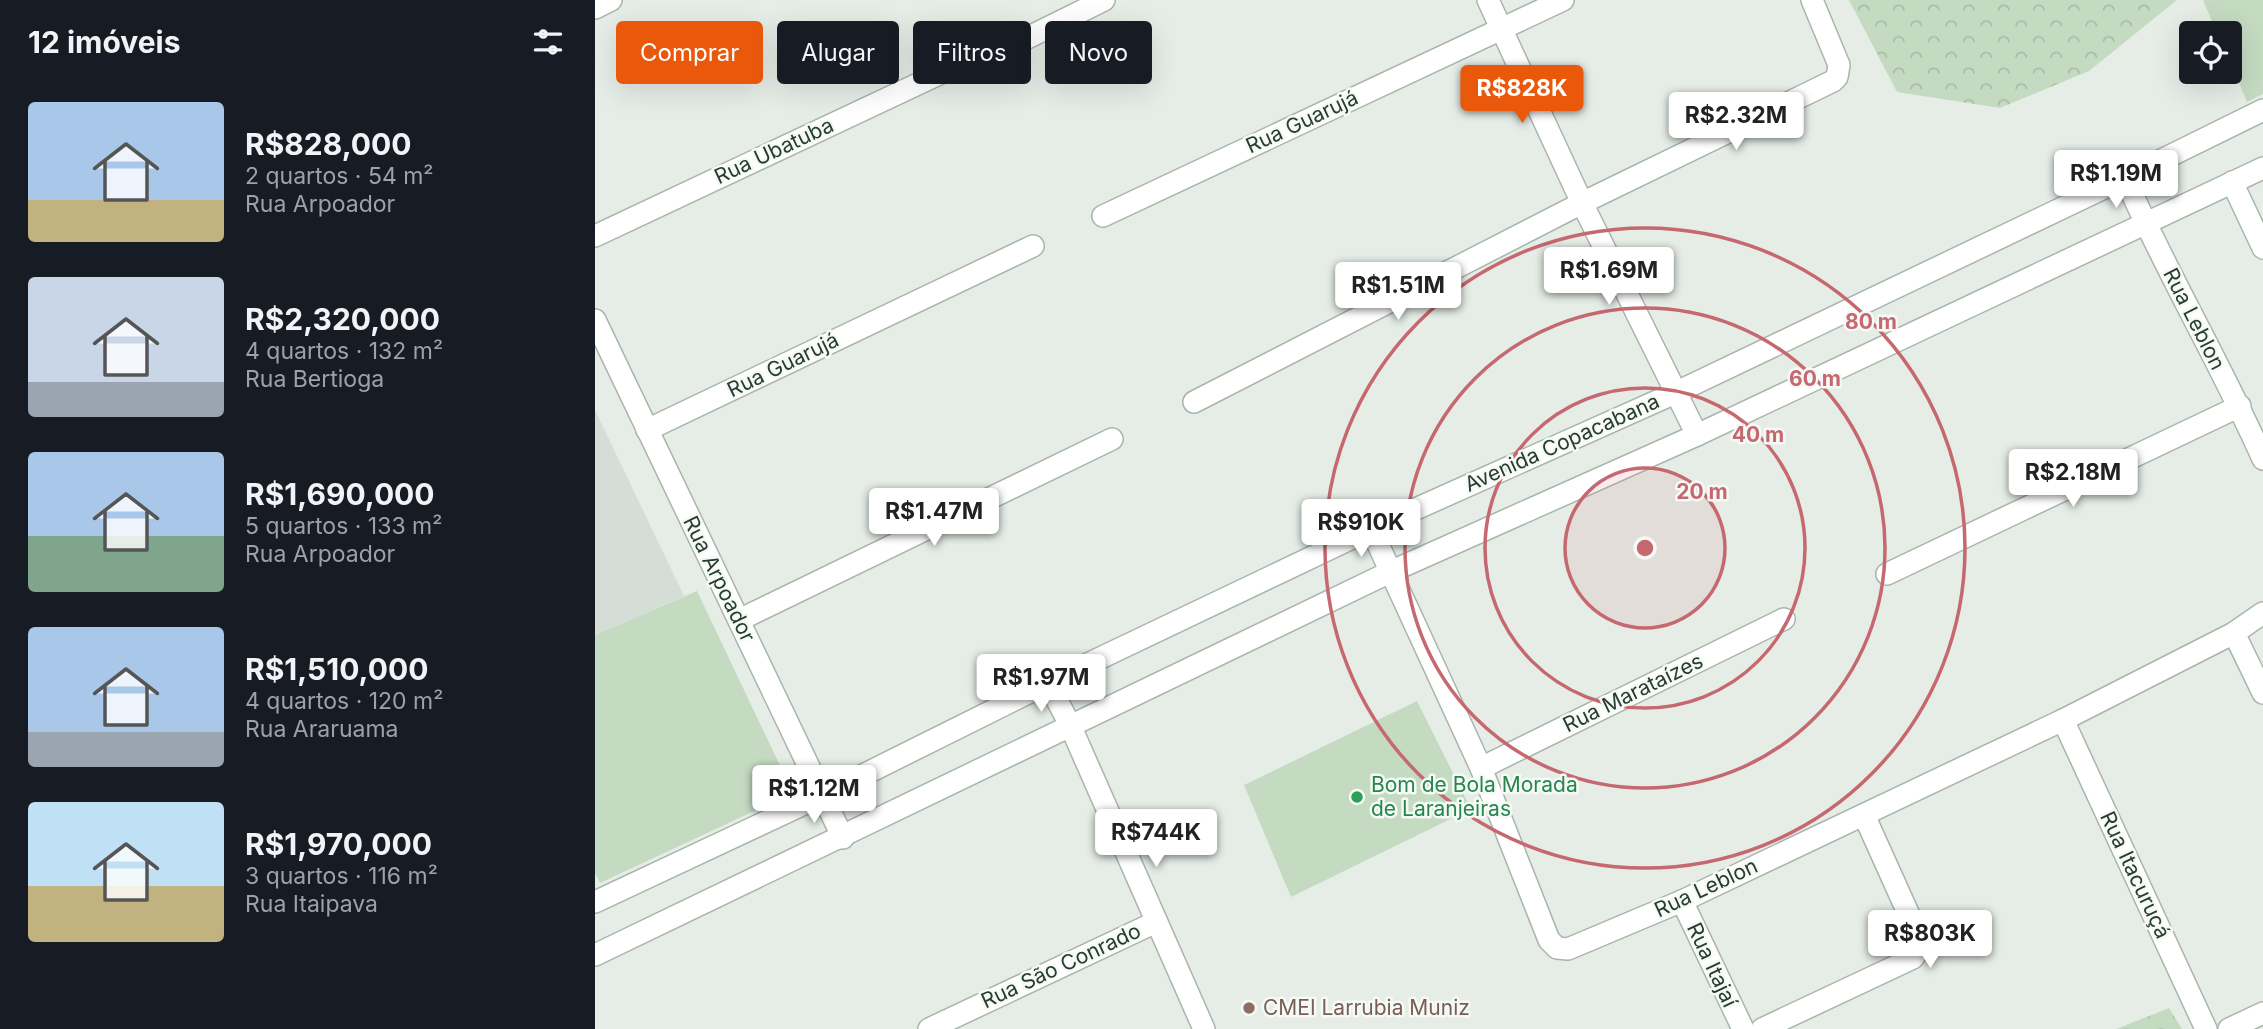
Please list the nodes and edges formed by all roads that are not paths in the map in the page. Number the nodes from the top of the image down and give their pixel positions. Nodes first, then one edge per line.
1 (611, 0) edge
2 (1104, 0) edge
3 (1487, 0) edge
4 (1563, 0) edge
5 (1812, 0) edge
6 (595, 8) edge
7 (1501, 28) junction
8 (1031, 36) edge
9 (918, 84) edge
10 (2263, 110) edge
11 (2263, 168) edge
12 (2125, 178) junction
13 (2232, 182) junction
14 (1582, 204) junction
15 (1103, 216) dead end
16 (2146, 225) junction
17 (595, 236) edge
18 (1033, 246) dead end
19 (2263, 248) edge
20 (595, 320) edge
21 (1675, 393) junction
22 (1194, 402) dead end
23 (2240, 406) junction
24 (647, 430) junction
25 (1697, 436) junction
26 (1112, 439) dead end
27 (2263, 459) edge
28 (1371, 529) junction
29 (1390, 572) junction
30 (1887, 574) dead end
31 (2263, 613) edge
32 (1784, 619) dead end
33 (739, 620) junction
34 (2234, 634) junction
35 (1048, 683) junction
36 (2263, 692) edge
37 (2063, 720) junction
38 (1070, 725) junction
39 (1481, 768) junction
40 (823, 795) junction
41 (1864, 814) junction
42 (843, 838) junction
43 (1682, 901) junction
44 (595, 902) edge
45 (1156, 922) junction
46 (595, 956) edge
47 (2263, 1013) edge
48 (929, 1029) edge
49 (1204, 1029) edge
50 (1743, 1029) edge
51 (1762, 1029) edge
52 (2206, 1029) edge
53 (2229, 1029) edge

1 - 6 street
2 - 8 street
3 - 7 street
4 - 7 street, Rua Guarujá
5 - 14 street
7 - 14 street
7 - 15 street, Rua Guarujá
9 - 17 street, Rua Ubatuba
10 - 12 street, Avenida Copacabana
11 - 13 street
12 - 16 street, Rua Leblon
12 - 21 street, Avenida Copacabana
13 - 16 street
13 - 19 street
14 - 21 street
14 - 22 street
16 - 23 street, Rua Leblon
16 - 25 street
18 - 24 street, Rua Guarujá
20 - 24 street, Rua Arpoador
21 - 25 street
21 - 28 street, Avenida Copacabana
23 - 27 street, Rua Leblon
23 - 30 street
24 - 33 street, Rua Arpoador
25 - 29 street
26 - 33 street
28 - 29 street, Rua Leblon
28 - 35 street, Avenida Copacabana
29 - 38 street
29 - 39 street, Rua Leblon
31 - 34 street, Rua Leblon
32 - 39 street, Rua Marataízes
33 - 40 street, Rua Arpoador
34 - 36 street
34 - 37 street, Rua Leblon
35 - 38 street
35 - 40 street, Avenida Copacabana
37 - 41 street, Rua Leblon
37 - 52 street, Rua Itacuruçá
38 - 42 street
38 - 45 street
39 - 43 street, Rua Leblon
40 - 42 street, Rua Arpoador
40 - 44 street, Avenida Copacabana
41 - 43 street, Rua Leblon
41 - 51 street
42 - 46 street
43 - 50 street, Rua Itajaí
45 - 48 street, Rua São Conrado
45 - 49 street
47 - 53 street

